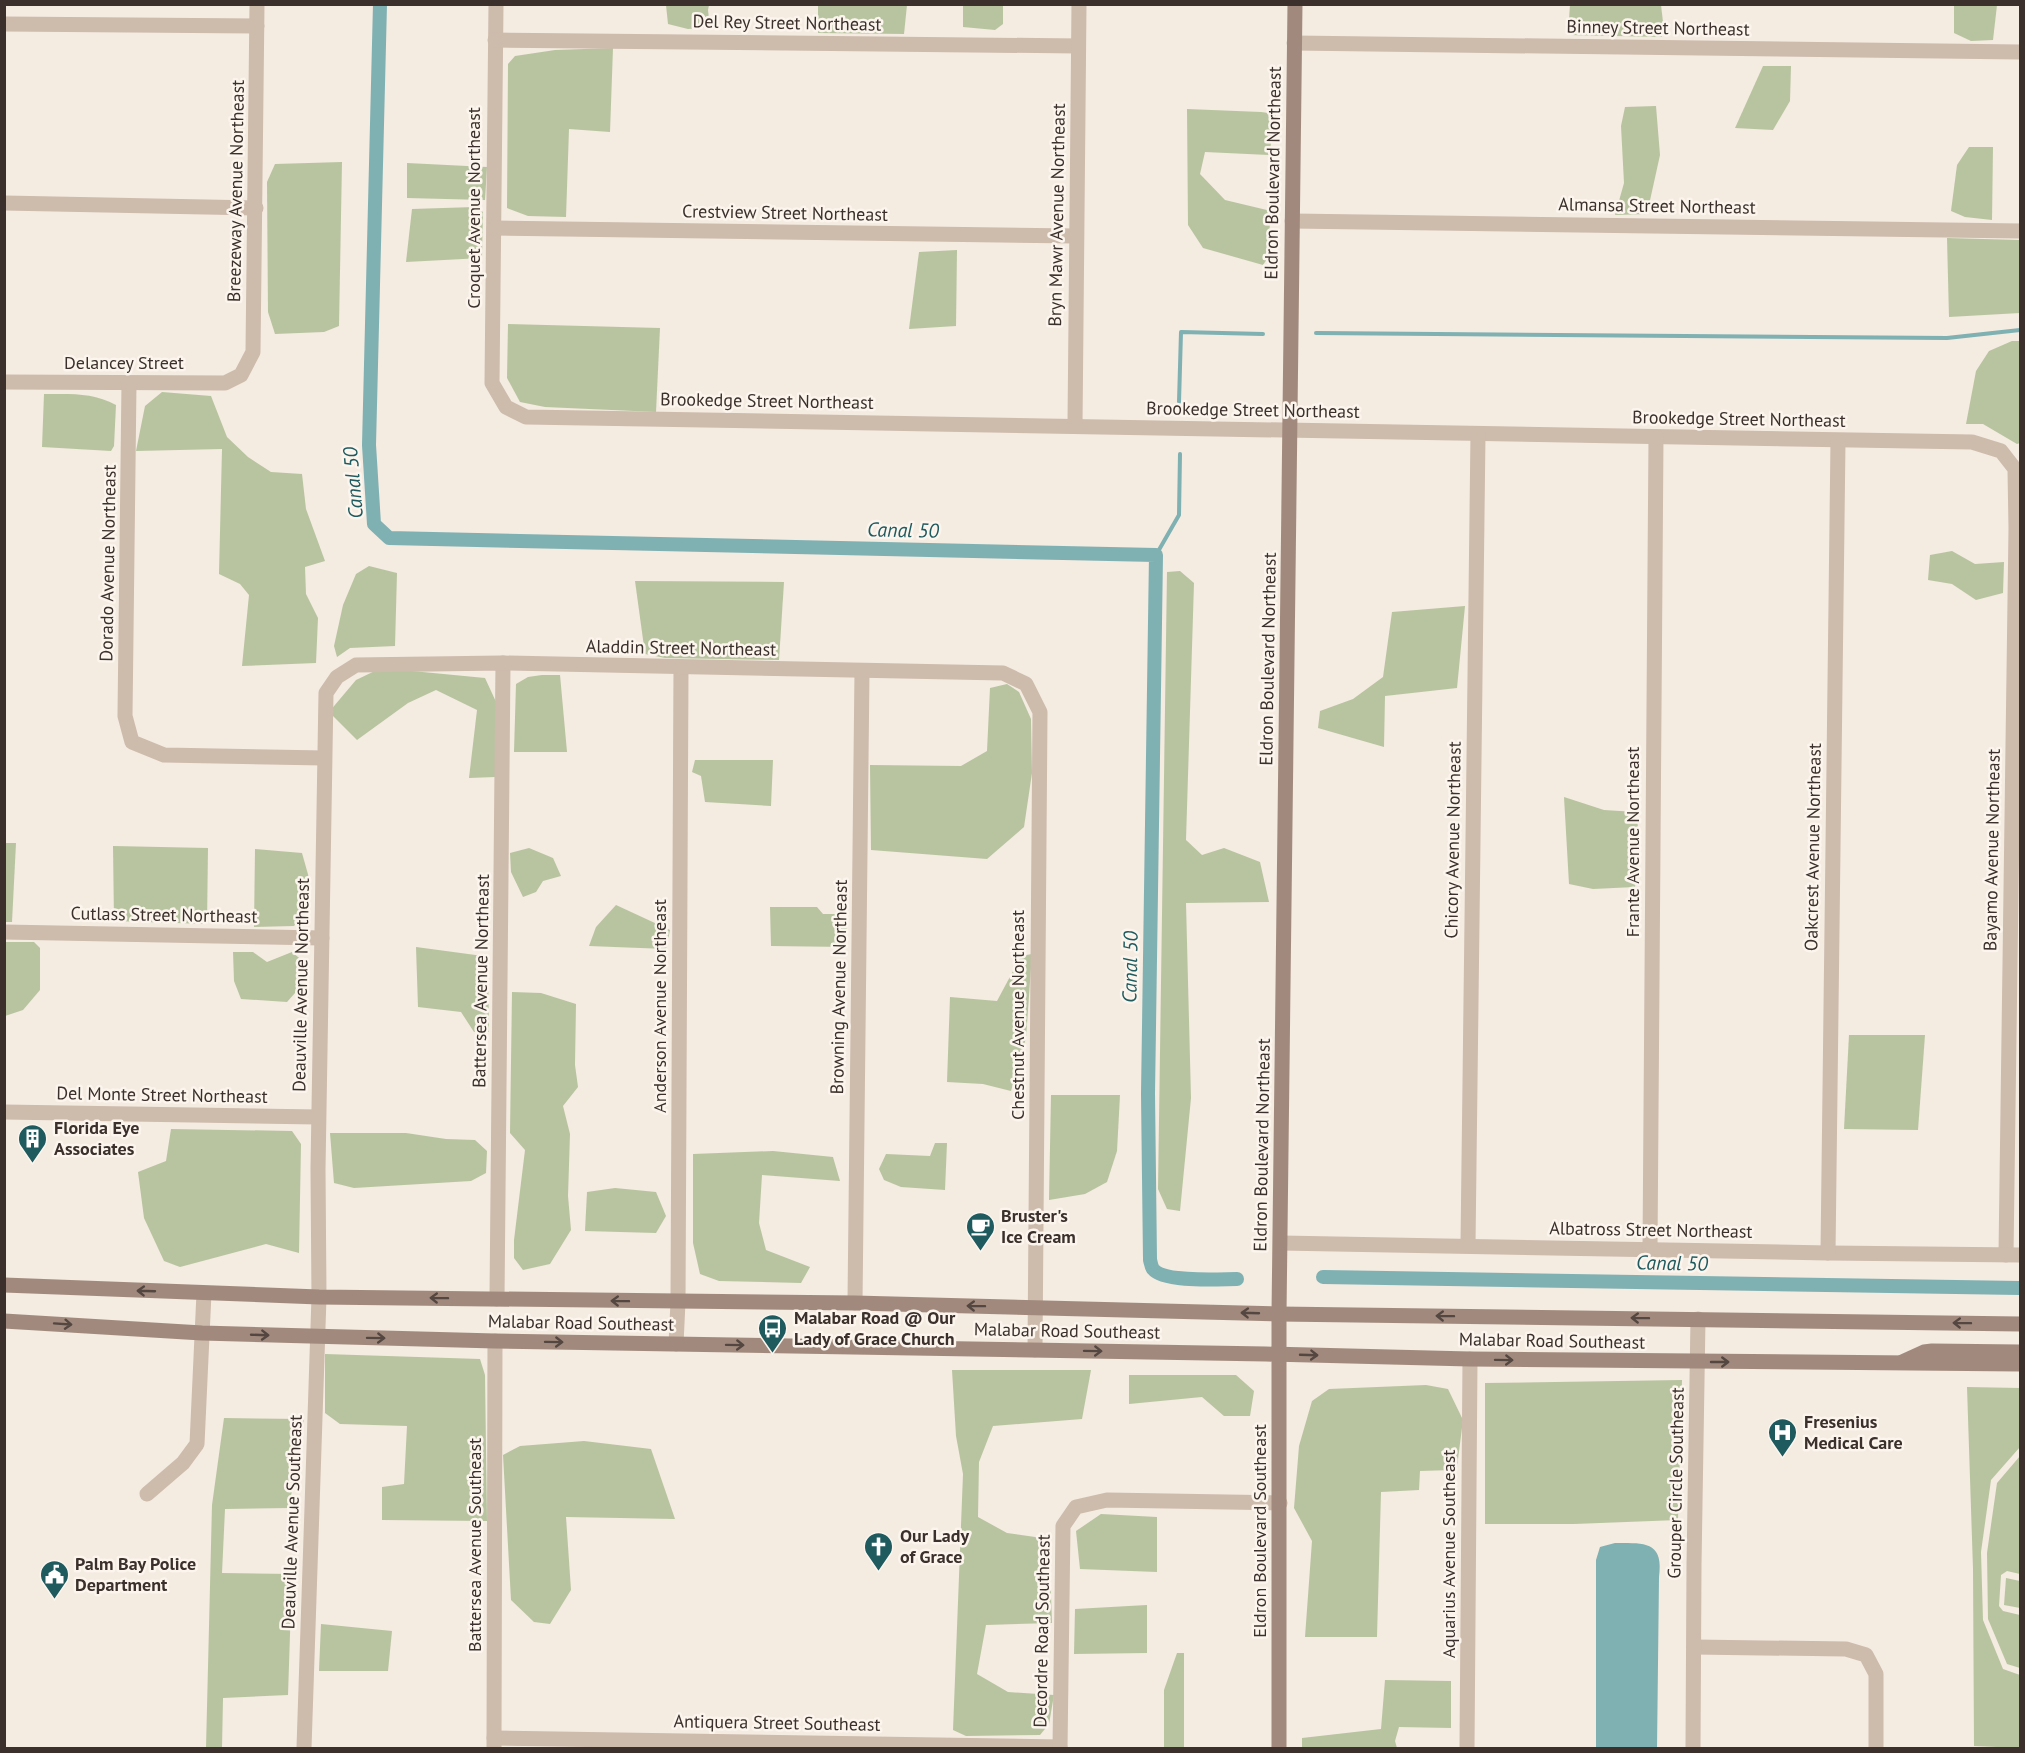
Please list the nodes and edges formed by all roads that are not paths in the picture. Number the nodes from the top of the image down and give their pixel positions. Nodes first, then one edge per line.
1 (257, 4) edge
2 (496, 4) edge
3 (1079, 4) edge
4 (1295, 4) edge
5 (4, 24) edge
6 (257, 26) junction
7 (495, 40) junction
8 (1294, 43) junction
9 (1078, 46) junction
10 (2020, 52) edge
11 (4, 204) edge
12 (256, 208) junction
13 (1292, 221) junction
14 (494, 228) junction
15 (2020, 231) edge
16 (1075, 236) junction
17 (241, 375) joint
18 (4, 382) edge
19 (129, 383) junction
20 (506, 407) joint
21 (1075, 426) junction
22 (1290, 430) junction
23 (1478, 434) junction
24 (1656, 437) junction
25 (1838, 441) junction
26 (2001, 451) joint
27 (2018, 528) edge
28 (503, 663) junction
29 (681, 668) junction
30 (862, 672) junction
31 (337, 677) joint
32 (1026, 684) joint
33 (324, 758) junction
34 (4, 932) edge
35 (322, 938) junction
36 (4, 1112) edge
37 (318, 1117) junction
38 (1281, 1242) junction
39 (1468, 1245) junction
40 (1650, 1249) junction
41 (1828, 1253) junction
42 (2013, 1255) edge
43 (4, 1285) edge
44 (204, 1293) junction
45 (319, 1297) junction
46 (497, 1299) junction
47 (678, 1302) junction
48 (855, 1304) junction
49 (1035, 1307) junction
50 (1280, 1314) junction
51 (1698, 1319) junction
52 (4, 1321) edge
53 (2020, 1324) edge
54 (202, 1333) junction
55 (317, 1337) junction
56 (495, 1341) junction
57 (676, 1344) junction
58 (1035, 1350) junction
59 (2020, 1352) edge
60 (1280, 1354) junction
61 (1470, 1359) junction
62 (1697, 1362) junction
63 (1897, 1364) junction
64 (2020, 1364) edge
65 (147, 1494) dead end
66 (1280, 1503) junction
67 (1694, 1647) junction
68 (494, 1743) edge
69 (1060, 1748) edge
70 (304, 1749) edge
71 (1279, 1749) edge
72 (1467, 1749) edge
73 (1693, 1749) edge
74 (1876, 1749) edge

1 - 6 street, Breezeway Avenue Northeast
2 - 7 street, Croquet Avenue Northeast
3 - 9 street, Bryn Mawr Avenue Northeast
4 - 8 main road, Eldron Boulevard Northeast
5 - 6 street
6 - 12 street, Breezeway Avenue Northeast
7 - 9 street, Del Rey Street Northeast
7 - 14 street, Croquet Avenue Northeast
8 - 10 street, Binney Street Northeast
8 - 13 main road, Eldron Boulevard Northeast
9 - 16 street, Bryn Mawr Avenue Northeast
11 - 12 street
12 - 17 street, Breezeway Avenue Northeast
13 - 15 street, Almansa Street Northeast
13 - 22 main road, Eldron Boulevard Northeast
14 - 16 street, Crestview Street Northeast
14 - 20 street, Croquet Avenue Northeast
16 - 21 street, Bryn Mawr Avenue Northeast
17 - 19 street, Delancey Street
18 - 19 street, Delancey Street
19 - 33 street, Dorado Avenue Northeast
20 - 21 street, Brookedge Street Northeast
21 - 22 street, Brookedge Street Northeast
22 - 23 street, Brookedge Street Northeast
22 - 38 main road, Eldron Boulevard Northeast
23 - 24 street, Brookedge Street Northeast
23 - 39 street, Chicory Avenue Northeast
24 - 25 street, Brookedge Street Northeast
24 - 40 street, Frante Avenue Northeast
25 - 26 street, Brookedge Street Northeast
25 - 41 street, Oakcrest Avenue Northeast
26 - 27 street, Bayamo Avenue Northeast
27 - 42 street, Bayamo Avenue Northeast
28 - 29 street, Aladdin Street Northeast
28 - 31 street, Aladdin Street Northeast
28 - 46 street, Battersea Avenue Northeast
29 - 30 street, Aladdin Street Northeast
29 - 47 street, Anderson Avenue Northeast
30 - 32 street, Aladdin Street Northeast
30 - 48 street, Browning Avenue Northeast
31 - 33 street, Deauville Avenue Northeast
32 - 49 street, Chestnut Avenue Northeast
33 - 35 street, Deauville Avenue Northeast
34 - 35 street, Cutlass Street Northeast
35 - 37 street, Deauville Avenue Northeast
36 - 37 street, Del Monte Street Northeast
37 - 45 street, Deauville Avenue Northeast
38 - 39 street, Albatross Street Northeast
38 - 50 main road, Eldron Boulevard Northeast
39 - 40 street, Albatross Street Northeast
40 - 41 street, Albatross Street Northeast
41 - 42 street, Albatross Street Northeast
44 -> 43 main road, Malabar Road Southeast
44 - 45 main road, Malabar Road Southeast
44 - 54 street
46 -> 45 main road, Malabar Road Southeast
45 - 55 street, Deauville Avenue Southeast
47 -> 46 main road, Malabar Road Southeast
47 - 48 main road, Malabar Road Southeast
47 - 57 street, Anderson Avenue Northeast
49 -> 48 main road, Malabar Road Southeast
50 -> 49 main road, Malabar Road Southeast
49 - 58 street, Chestnut Avenue Northeast
51 -> 50 main road, Malabar Road Southeast
50 - 60 main road, Eldron Boulevard Southeast
53 -> 51 main road, Malabar Road Southeast
51 - 62 street, Grouper Circle Southeast
52 -> 54 main road, Malabar Road Southeast
54 -> 55 main road, Malabar Road Southeast
54 - 65 street
55 -> 56 main road, Malabar Road Southeast
55 - 70 street, Deauville Avenue Southeast
56 -> 57 main road, Malabar Road Southeast
56 - 68 street, Battersea Avenue Southeast
57 -> 58 main road, Malabar Road Southeast
58 -> 60 main road, Malabar Road Southeast
59 - 63 main road
60 -> 61 main road, Malabar Road Southeast
60 - 66 main road, Eldron Boulevard Southeast
61 -> 62 main road, Malabar Road Southeast
61 - 72 street, Aquarius Avenue Southeast
62 -> 63 main road, Malabar Road Southeast
62 - 67 street, Grouper Circle Southeast
63 - 64 main road, Malabar Road Southeast
66 - 69 street, Decordre Road Southeast
66 - 71 main road, Eldron Boulevard Southeast
67 - 73 street, Grouper Circle Southeast
67 - 74 street
68 - 69 street, Antiquera Street Southeast

